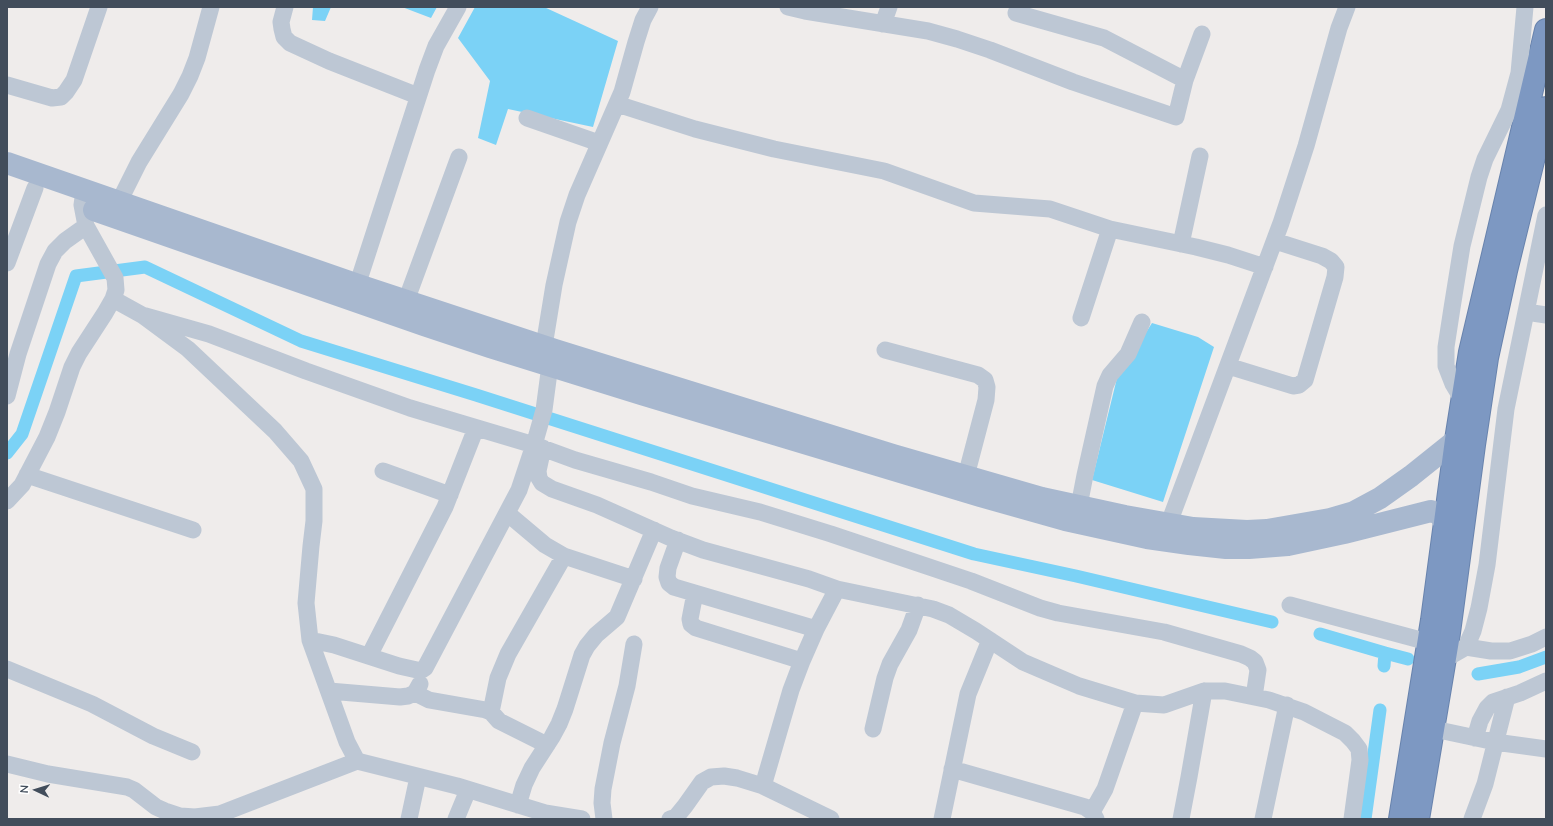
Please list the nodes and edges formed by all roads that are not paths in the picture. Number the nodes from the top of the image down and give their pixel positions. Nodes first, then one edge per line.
1 (99, 7) edge
2 (211, 7) edge
3 (285, 7) edge
4 (458, 7) edge
5 (650, 7) edge
6 (788, 7) edge
7 (889, 7) edge
8 (1347, 7) edge
9 (1526, 7) edge
10 (1016, 13) dead end
11 (883, 24) junction
12 (1546, 30) edge
13 (1202, 34) dead end
14 (1185, 80) junction
15 (1540, 80) edge
16 (7, 85) edge
17 (418, 96) junction
18 (617, 104) junction
19 (1528, 108) edge
20 (527, 118) dead end
21 (599, 143) junction
22 (1200, 156) dead end
23 (459, 157) dead end
24 (7, 163) edge
25 (7, 179) edge
26 (34, 188) junction
27 (119, 202) junction
28 (84, 207) junction
29 (1546, 215) edge
30 (1110, 229) junction
31 (1275, 241) junction
32 (1181, 244) junction
33 (7, 263) edge
34 (1265, 267) junction
35 (356, 292) junction
36 (113, 299) junction
37 (406, 301) junction
38 (1526, 312) junction
39 (142, 315) junction
40 (1546, 315) edge
41 (1081, 318) dead end
42 (1142, 322) dead end
43 (885, 350) dead end
44 (550, 354) junction
45 (1228, 366) junction
46 (7, 396) edge
47 (1462, 399) junction
48 (476, 428) junction
49 (1456, 440) junction
50 (538, 443) junction
51 (383, 471) dead end
52 (27, 475) junction
53 (966, 476) junction
54 (450, 495) junction
55 (7, 501) edge
56 (1079, 506) junction
57 (507, 513) junction
58 (1168, 523) junction
59 (1445, 523) junction
60 (193, 530) dead end
61 (654, 530) junction
62 (678, 540) junction
63 (564, 556) junction
64 (634, 578) junction
65 (837, 589) junction
66 (695, 593) junction
67 (918, 605) junction
68 (1290, 605) dead end
69 (816, 629) junction
70 (1546, 637) edge
71 (310, 640) junction
72 (990, 640) junction
73 (1428, 642) junction
74 (634, 644) dead end
75 (1466, 647) junction
76 (370, 656) junction
77 (1445, 659) junction
78 (802, 661) junction
79 (425, 668) junction
80 (7, 669) edge
81 (1546, 681) edge
82 (329, 691) junction
83 (1204, 691) junction
84 (415, 693) junction
85 (1254, 697) junction
86 (1507, 697) junction
87 (1135, 703) junction
88 (1287, 705) junction
89 (491, 712) junction
90 (873, 729) dead end
91 (1434, 729) junction
92 (1475, 738) junction
93 (1496, 742) junction
94 (547, 746) junction
95 (1546, 749) edge
96 (192, 752) dead end
97 (357, 761) junction
98 (7, 764) edge
99 (952, 769) junction
100 (418, 777) junction
101 (763, 786) junction
102 (468, 790) junction
103 (518, 805) junction
104 (1094, 815) edge
105 (179, 817) edge
106 (675, 818) edge
107 (409, 819) edge
108 (456, 819) edge
109 (582, 819) edge
110 (604, 819) edge
111 (831, 819) edge
112 (942, 819) edge
113 (1181, 819) edge
114 (1263, 819) edge
115 (1352, 819) edge
116 (1400, 819) edge
117 (1418, 819) edge
118 (1472, 819) edge

1 - 16 street
2 - 27 street
3 - 17 street
4 - 17 street
5 - 18 street
6 - 11 street
7 - 11 street
8 - 31 street
9 - 19 street
10 - 14 street
11 - 14 street
12 - 15 highway
13 - 14 street
15 - 19 highway
17 - 35 street
18 - 21 street
18 - 30 street
19 - 47 highway
19 - 47 street
19 - 77 highway
20 - 21 street
21 - 44 street
22 - 32 street
23 - 37 street
24 - 28 main road
25 - 26 main road
26 - 28 main road
26 - 33 street
27 - 28 main road
27 - 35 main road
28 - 35 main road
28 - 36 street
28 - 46 street
29 - 38 street
30 - 32 street
30 - 41 street
31 - 34 street
31 - 45 street
32 - 34 street
34 - 45 street
35 - 37 main road
35 - 44 main road
36 - 39 street
36 - 52 street
37 - 44 main road
38 - 40 street
38 - 75 street
39 - 48 street
39 - 71 street
42 - 56 street
43 - 53 street
44 - 50 street
44 - 53 main road
44 - 59 main road
45 - 58 street
47 - 49 highway
48 - 50 street
48 - 54 street
49 - 58 main road
49 - 59 highway
50 - 57 street
50 - 61 street
50 - 85 street
51 - 54 street
52 - 55 street
52 - 60 street
53 - 56 main road
54 - 76 street
56 - 58 main road
57 - 63 street
57 - 79 street
59 - 73 highway
61 - 62 street
61 - 64 street
62 - 65 street
62 - 66 street
63 - 64 street
63 - 89 street
64 - 94 street
65 - 67 street
65 - 69 street
66 - 69 street
66 - 78 street
67 - 72 street
67 - 90 street
68 - 73 street
69 - 78 street
70 - 75 street
71 - 76 street
71 - 82 street
72 - 87 street
72 - 99 street
73 - 116 highway
74 - 110 street
75 - 77 street
76 - 79 street
77 - 91 highway
78 - 101 street
79 - 84 street
80 - 96 street
81 - 86 street
82 - 84 street
82 - 97 street
83 - 85 street
83 - 87 street
83 - 113 street
84 - 89 street
85 - 88 street
86 - 92 street
86 - 93 street
87 - 104 street
88 - 114 street
88 - 115 street
89 - 94 street
91 - 92 street
91 - 117 highway
92 - 93 street
93 - 95 street
93 - 118 street
94 - 103 street
97 - 100 street
97 - 105 street
98 - 105 street
99 - 104 street
99 - 112 street
100 - 102 street
100 - 107 street
101 - 106 street
101 - 111 street
102 - 103 street
102 - 108 street
103 - 109 street

